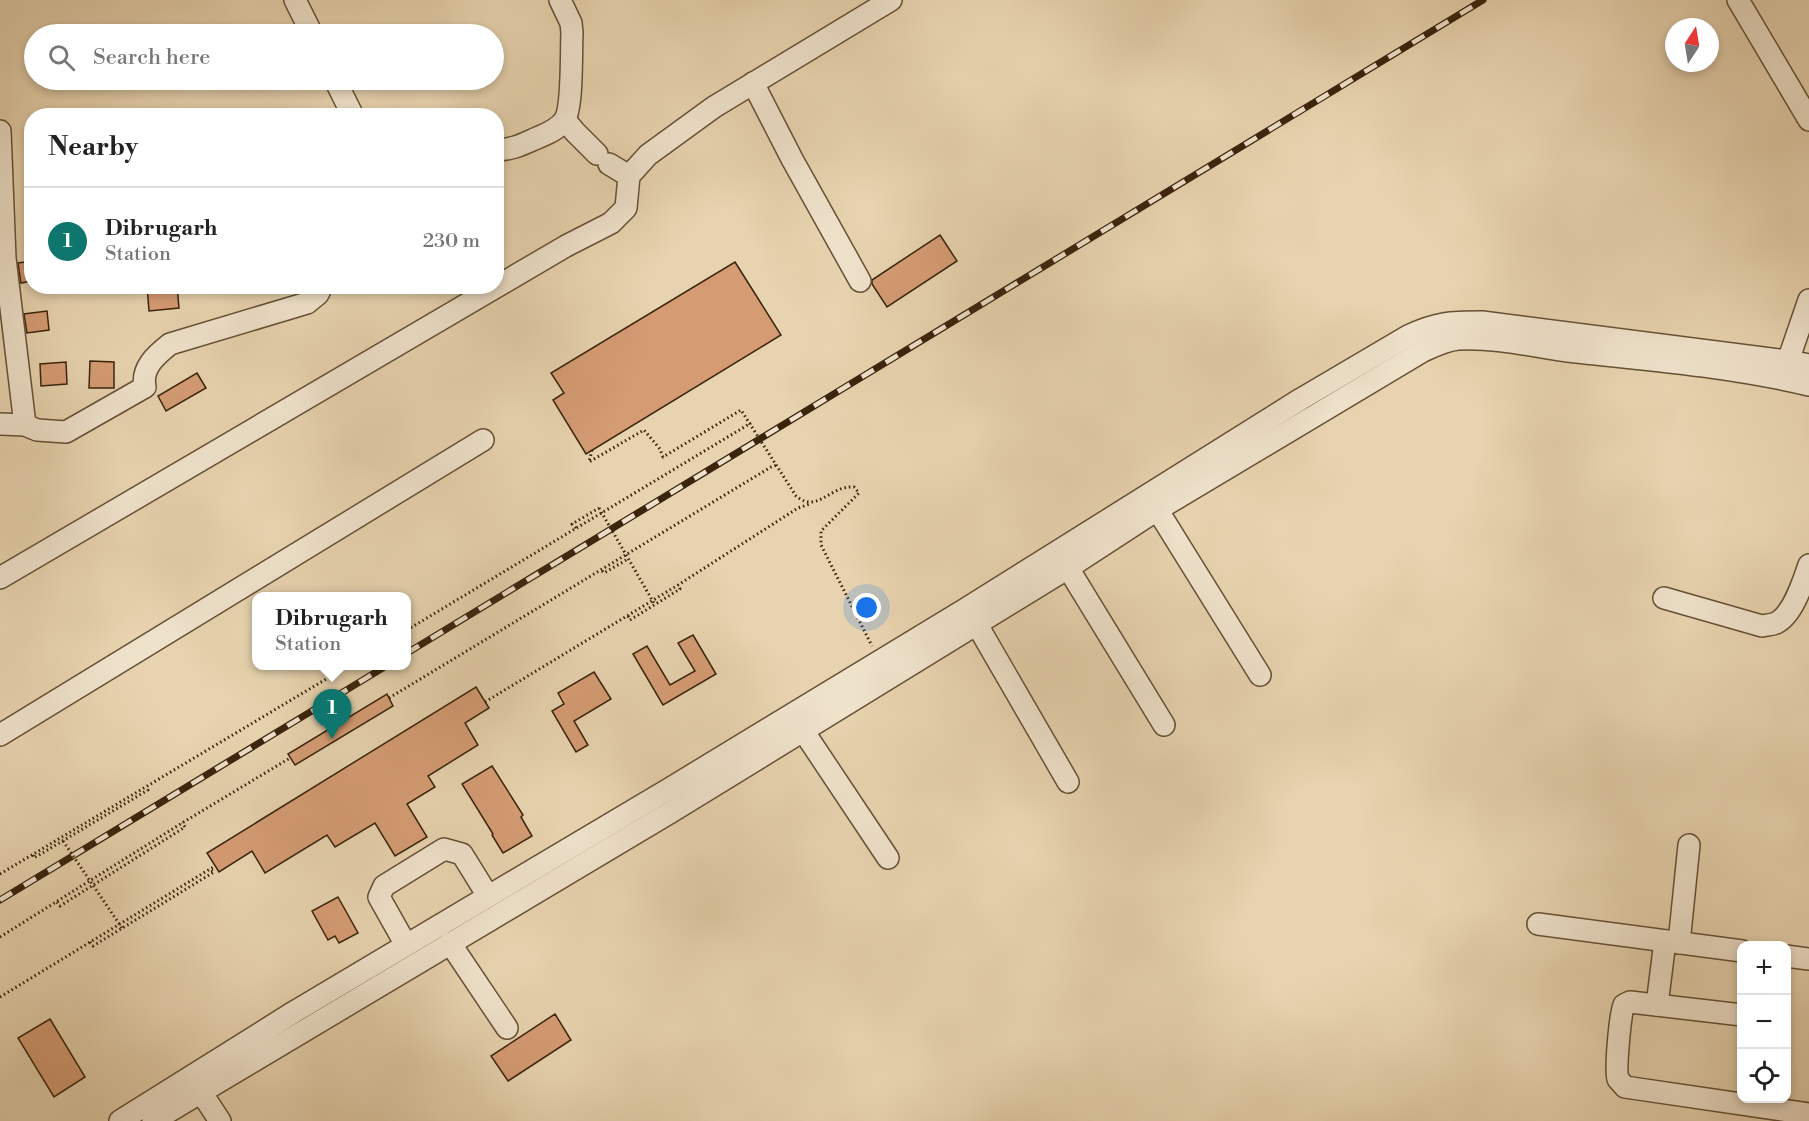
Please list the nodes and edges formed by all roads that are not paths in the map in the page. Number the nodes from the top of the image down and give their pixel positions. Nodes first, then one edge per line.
1 (295, 0) edge
2 (560, 0) edge
3 (891, 0) edge
4 (1738, 0) edge
5 (307, 24) edge
6 (753, 83) junction
7 (340, 90) edge
8 (348, 108) edge
9 (566, 120) junction
10 (1809, 120) edge
11 (0, 131) edge
12 (504, 150) edge
13 (629, 176) junction
14 (860, 281) dead end
15 (504, 282) edge
16 (318, 294) edge
17 (483, 294) edge
18 (1809, 300) edge
19 (1794, 368) edge
20 (1809, 385) edge
21 (0, 424) edge
22 (26, 425) junction
23 (483, 440) dead end
24 (1153, 502) junction
25 (1809, 565) edge
26 (1068, 568) junction
27 (0, 578) edge
28 (1664, 598) dead end
29 (970, 617) junction
30 (1260, 675) dead end
31 (798, 722) junction
32 (1164, 725) dead end
33 (0, 735) edge
34 (1068, 782) dead end
35 (1689, 845) dead end
36 (888, 858) dead end
37 (488, 896) junction
38 (1538, 924) dead end
39 (1672, 942) junction
40 (450, 943) junction
41 (406, 945) junction
42 (1737, 950) edge
43 (1791, 956) edge
44 (1809, 958) edge
45 (1657, 1005) junction
46 (1737, 1014) edge
47 (507, 1028) dead end
48 (196, 1085) junction
49 (1809, 1114) edge
50 (120, 1121) edge
51 (153, 1121) edge
52 (220, 1121) edge

1 - 5 street
2 - 9 street
3 - 6 street
4 - 10 street
6 - 13 street
6 - 14 street
7 - 8 street
9 - 12 street
9 - 13 street
11 - 22 street
13 - 15 street
16 - 22 street
17 - 27 street
18 - 19 street
19 - 20 street
19 - 24 street
21 - 22 street
23 - 33 street
24 - 26 street
24 - 29 street
24 - 30 street
25 - 28 street
26 - 29 street
26 - 32 street
29 - 31 street
29 - 31 street
29 - 34 street
31 - 36 street
31 - 37 street
31 - 40 street
35 - 39 street
37 - 41 street
37 - 41 street
38 - 39 street
39 - 42 street
39 - 45 street
40 - 47 street
40 - 48 street
41 - 48 street
43 - 44 street
45 - 46 street
45 - 49 street
48 - 50 street
48 - 51 street
48 - 52 street

